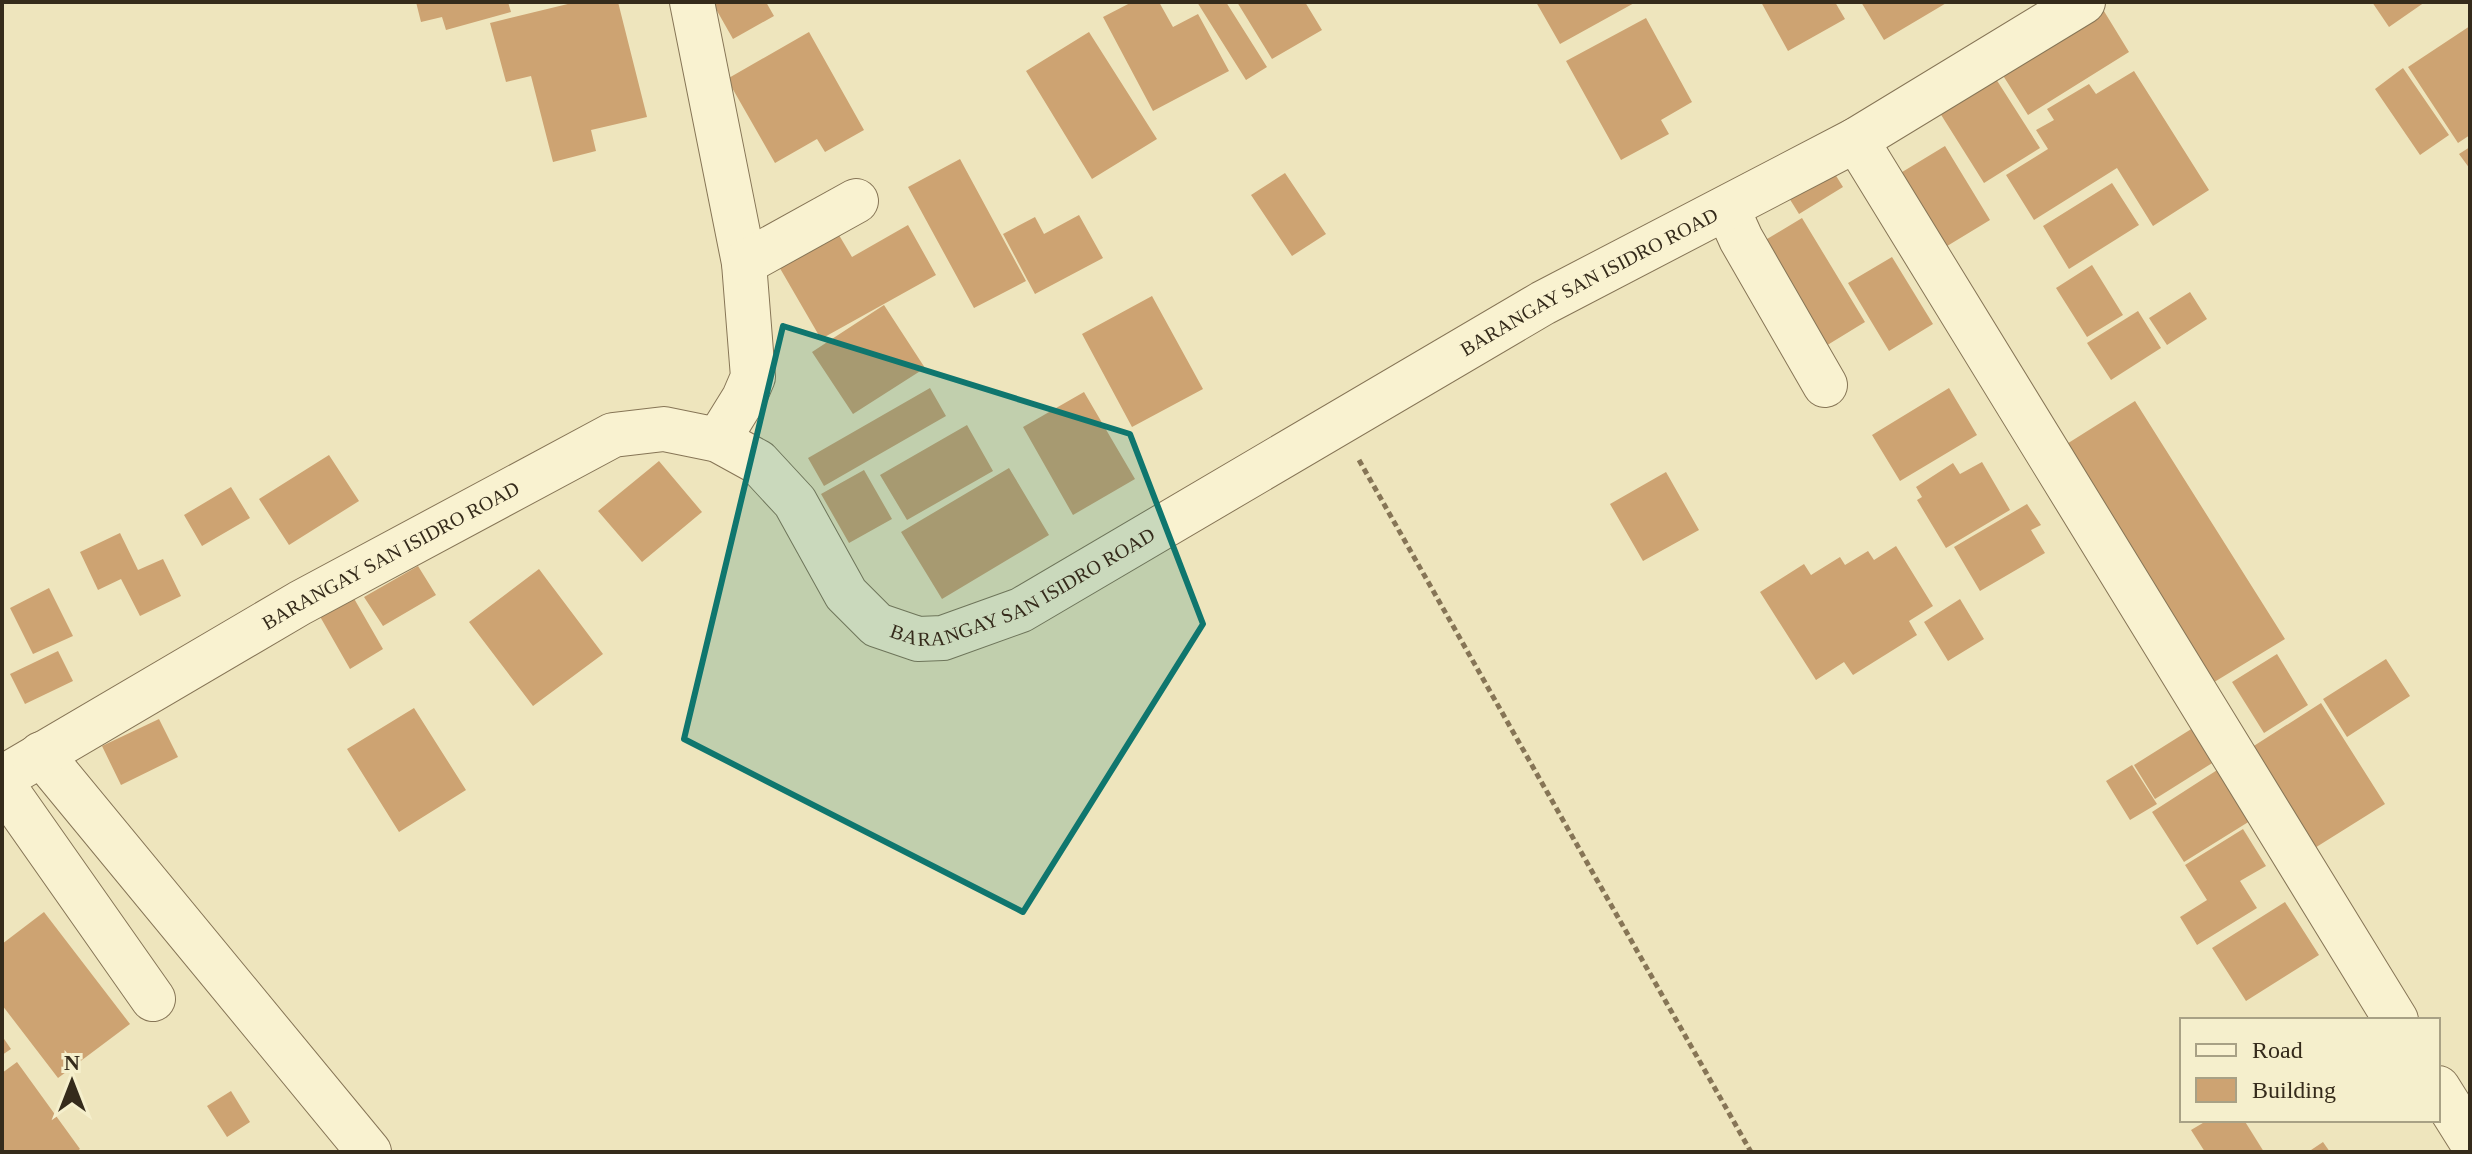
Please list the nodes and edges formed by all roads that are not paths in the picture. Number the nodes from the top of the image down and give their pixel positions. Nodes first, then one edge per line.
1 (692, 2) edge
2 (2083, 2) edge
3 (1856, 140) junction
4 (856, 201) dead end
5 (1727, 208) junction
6 (744, 263) junction
7 (1825, 385) dead end
8 (718, 440) junction
9 (41, 754) junction
10 (2, 778) edge
11 (2, 784) edge
12 (153, 999) dead end
13 (2395, 1018) edge
14 (2440, 1091) edge
15 (2470, 1139) edge
16 (369, 1152) edge

1 - 6 street
2 - 3 street, BARANGAY SAN ISIDRO ROAD
3 - 5 street, BARANGAY SAN ISIDRO ROAD
3 - 13 street
4 - 6 street
5 - 7 street
5 - 8 street, BARANGAY SAN ISIDRO ROAD
6 - 8 street
8 - 9 street, BARANGAY SAN ISIDRO ROAD
9 - 10 street, BARANGAY SAN ISIDRO ROAD
9 - 16 street
11 - 12 street
14 - 15 street

